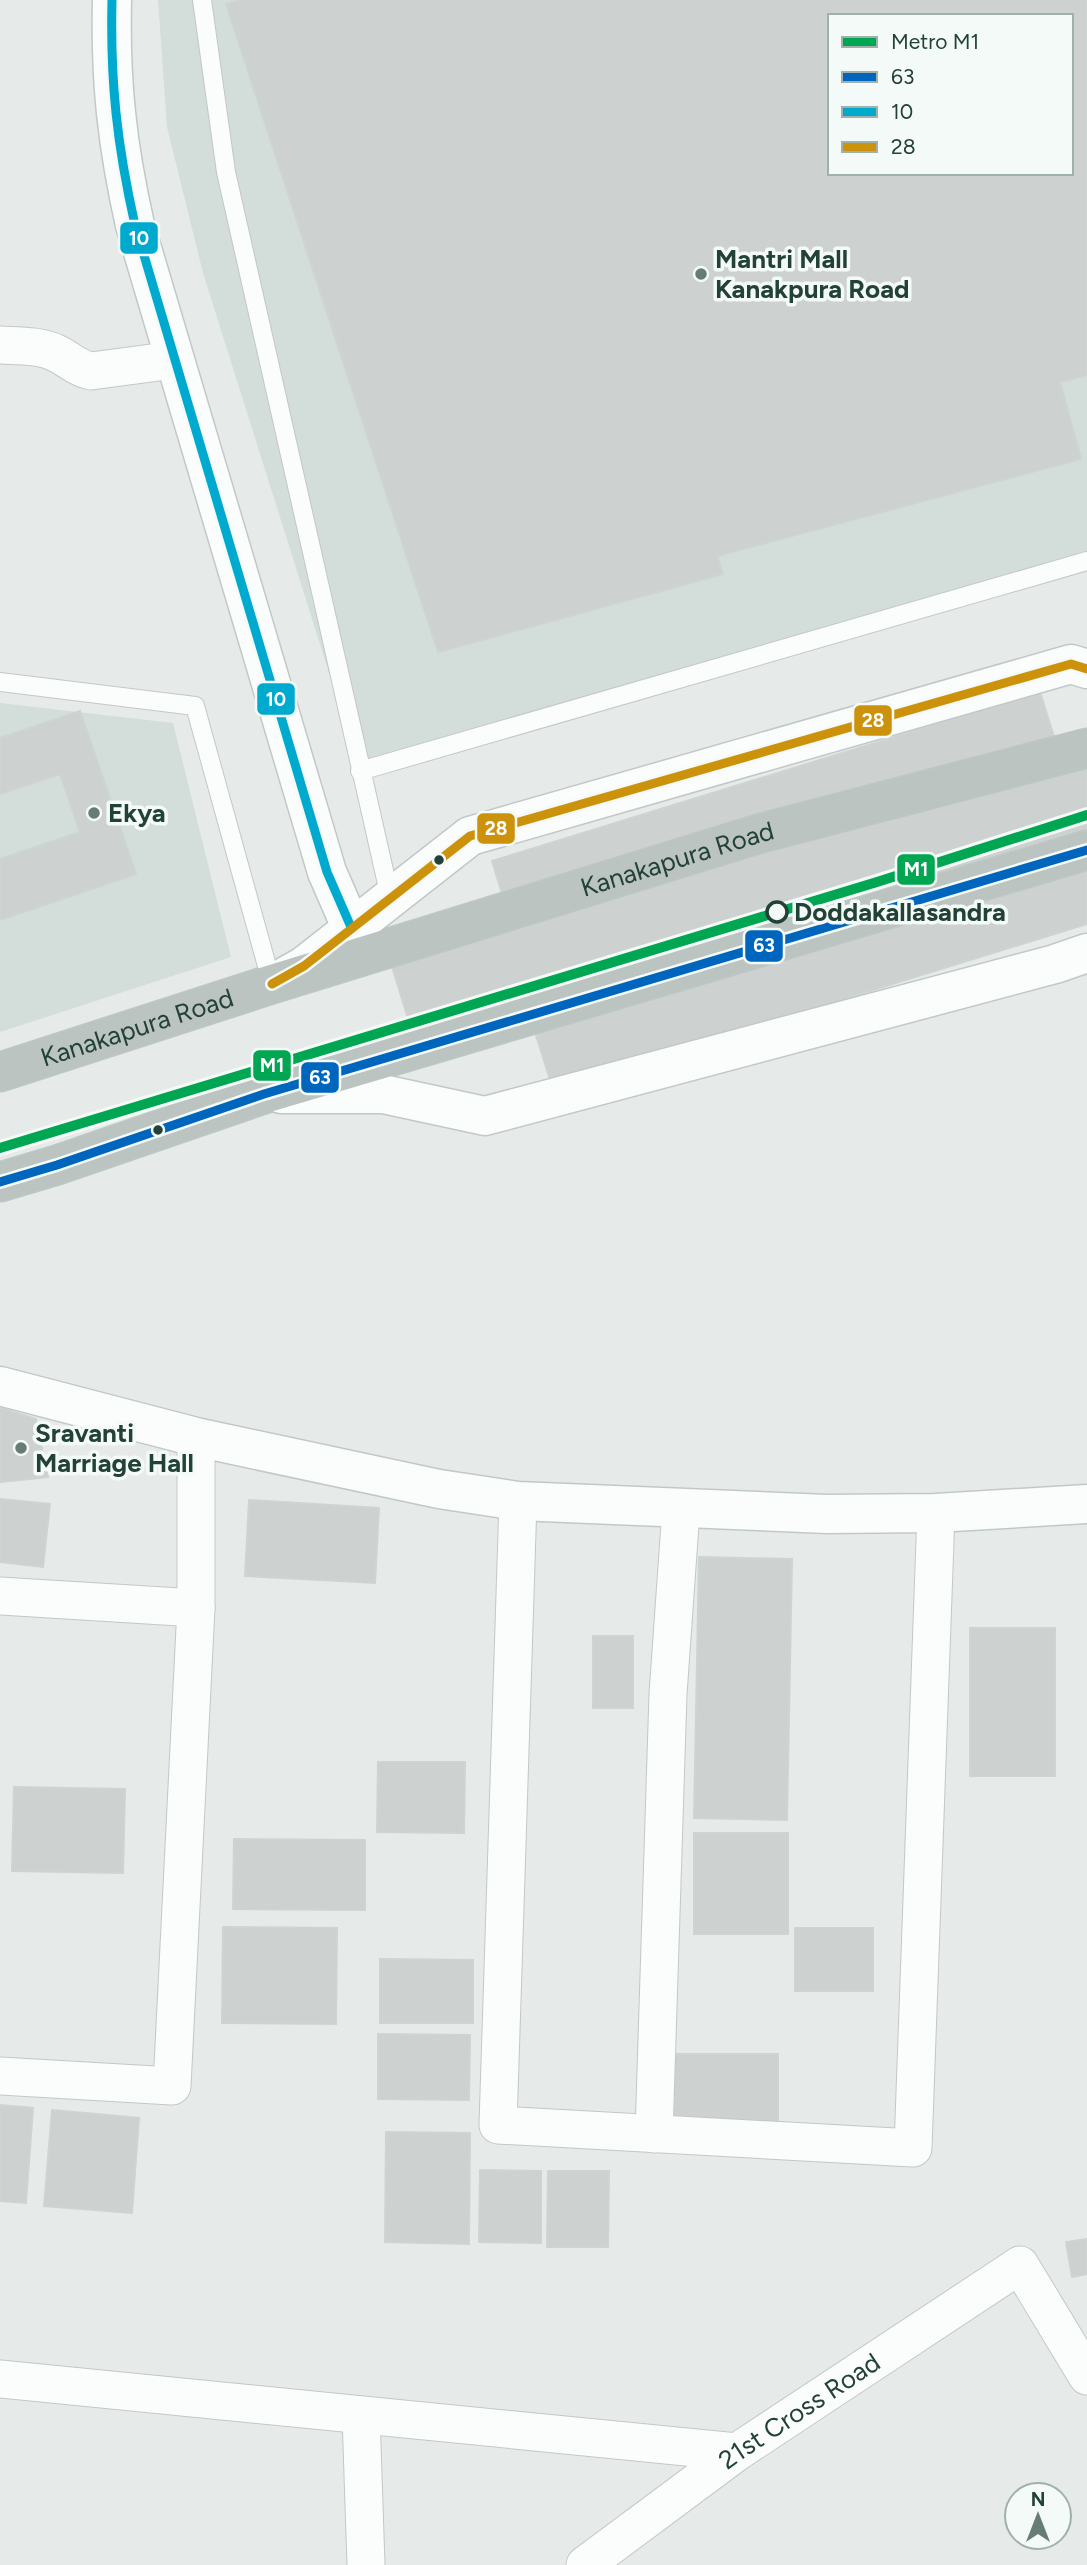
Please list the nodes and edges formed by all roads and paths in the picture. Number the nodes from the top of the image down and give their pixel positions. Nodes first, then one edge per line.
1 (112, 0) edge
2 (202, 0) edge
3 (0, 345) edge
4 (174, 360) junction
5 (1087, 561) edge
6 (1087, 669) edge
7 (0, 682) edge
8 (1087, 748) edge
9 (360, 771) junction
10 (1087, 850) edge
11 (390, 897) junction
12 (351, 927) junction
13 (1087, 953) edge
14 (272, 984) junction
15 (0, 1072) edge
16 (264, 1094) junction
17 (0, 1182) edge
18 (0, 1386) edge
19 (196, 1437) junction
20 (518, 1501) junction
21 (1087, 1504) edge
22 (681, 1510) junction
23 (936, 1513) junction
24 (0, 1596) edge
25 (196, 1608) junction
26 (0, 2076) edge
27 (654, 2134) junction
28 (1087, 2376) edge
29 (0, 2379) edge
30 (361, 2415) junction
31 (737, 2452) junction
32 (366, 2565) edge
33 (585, 2565) edge

1 - 4 street
2 - 9 lane
3 - 4 street
4 - 12 street
5 - 9 lane
6 - 11 street, Kanakapura Road
7 - 14 lane
8 - 14 highway, Kanakapura Road
9 - 11 lane
10 - 16 highway
11 - 12 street, Kanakapura Road
12 - 14 street, Kanakapura Road
13 - 16 street
14 - 15 highway, Kanakapura Road
16 - 17 highway
18 - 19 street
19 - 20 street
19 - 25 street
20 - 22 street
20 - 27 street
21 - 23 street
22 - 23 street
22 - 27 street
23 - 27 street
24 - 25 street
25 - 26 street
28 - 31 street, 21st Cross Road
29 - 30 street
30 - 31 street
30 - 32 street
31 - 33 street, 21st Cross Road

